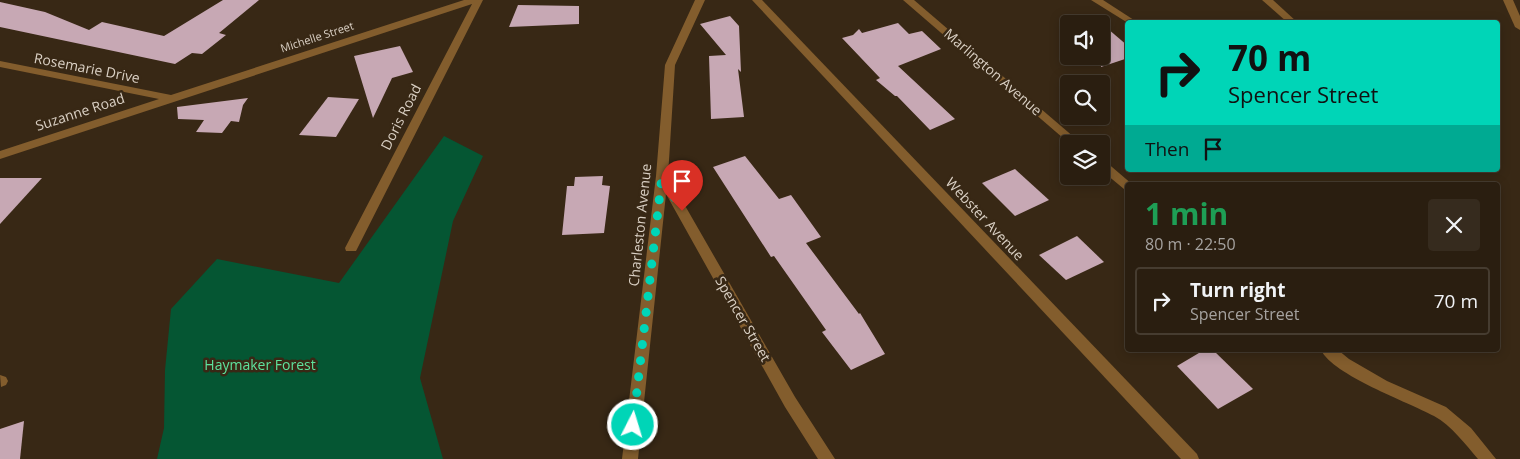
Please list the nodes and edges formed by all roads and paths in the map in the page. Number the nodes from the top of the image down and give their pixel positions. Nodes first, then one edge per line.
1 (473, 0) edge
2 (478, 0) edge
3 (700, 0) edge
4 (757, 0) edge
5 (908, 0) edge
6 (1096, 0) edge
7 (1266, 0) edge
8 (1508, 0) edge
9 (1129, 20) edge
10 (1290, 20) edge
11 (1520, 26) edge
12 (0, 64) edge
13 (169, 98) junction
14 (1066, 135) edge
15 (0, 155) edge
16 (1110, 171) edge
17 (662, 176) junction
18 (1125, 184) edge
19 (351, 248) dead end
20 (1330, 352) edge
21 (630, 459) edge
22 (828, 459) edge
23 (1191, 459) edge
24 (1488, 459) edge

1 - 13 street, Michelle Street
2 - 19 street, Doris Road
3 - 17 street, Charleston Avenue
4 - 23 street, Webster Avenue
5 - 14 street, Marlington Avenue
6 - 9 street
7 - 10 street
8 - 11 street
12 - 13 street, Rosemarie Drive
13 - 15 street, Suzanne Road
16 - 18 street
17 - 21 street, Charleston Avenue
17 - 22 street, Spencer Street
20 - 24 street

